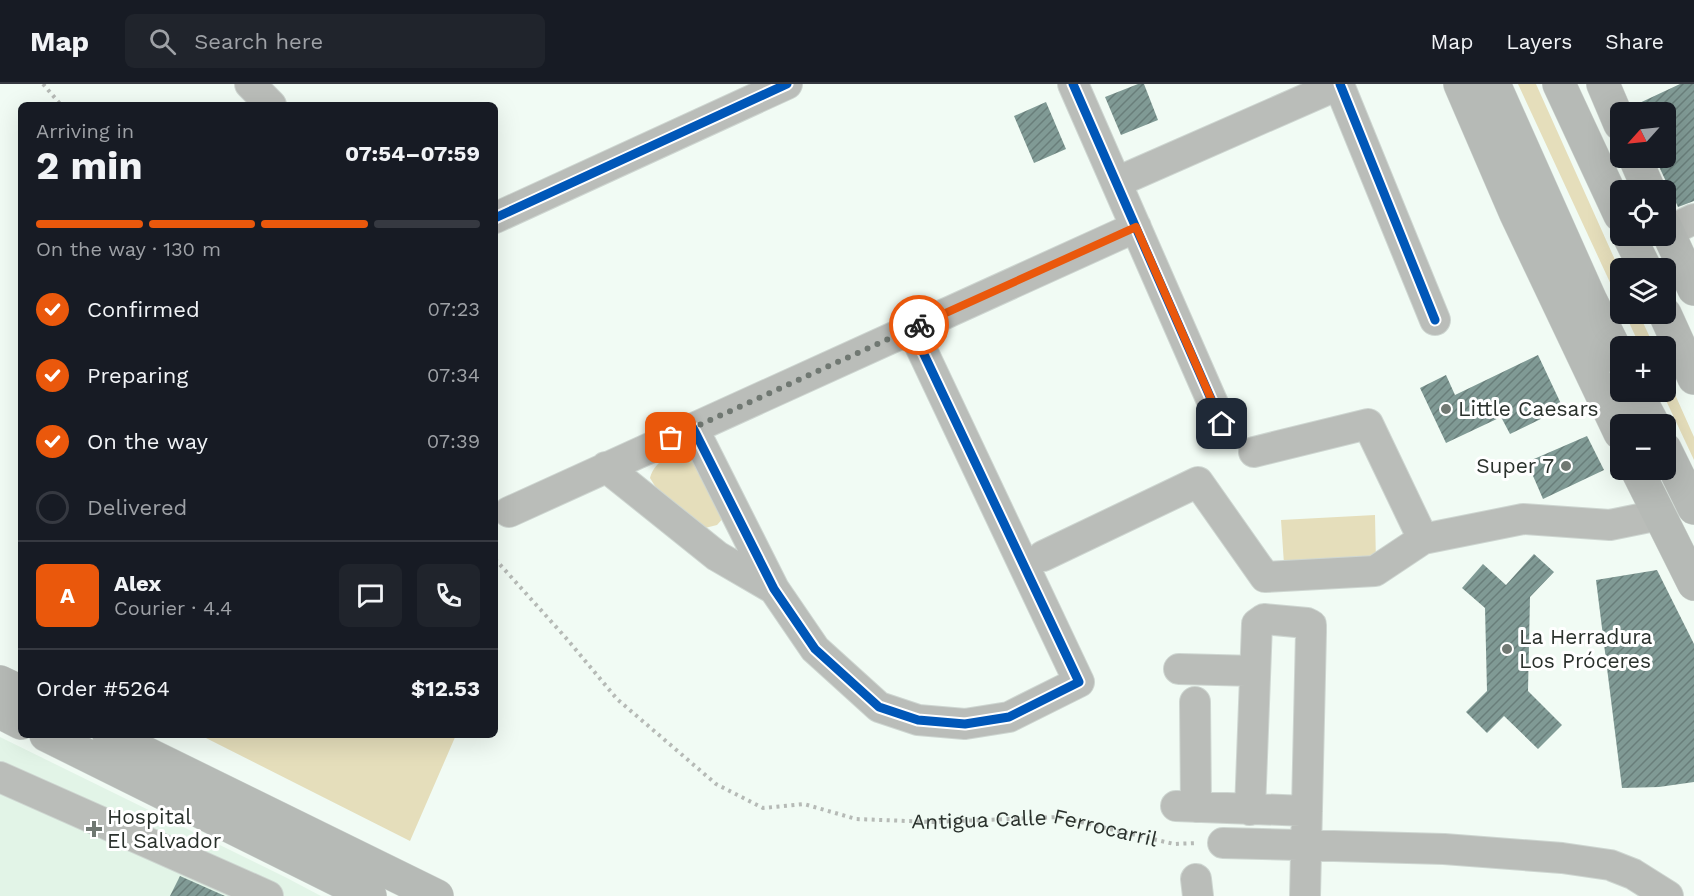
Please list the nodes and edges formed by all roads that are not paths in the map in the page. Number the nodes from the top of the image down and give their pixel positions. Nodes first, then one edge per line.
1 (250, 84) edge
2 (788, 84) edge
3 (1073, 84) edge
4 (1340, 84) edge
5 (1460, 84) edge
6 (1494, 84) edge
7 (1559, 84) edge
8 (1604, 84) edge
9 (268, 102) edge
10 (1611, 102) edge
11 (1117, 182) junction
12 (1610, 194) edge
13 (498, 217) edge
14 (1136, 227) junction
15 (1676, 229) edge
16 (1694, 289) edge
17 (1590, 298) junction
18 (1676, 315) edge
19 (1435, 320) dead end
20 (1670, 324) edge
21 (912, 328) junction
22 (1610, 338) edge
23 (1694, 341) edge
24 (1694, 378) edge
25 (1611, 414) edge
26 (1624, 414) edge
27 (1222, 424) dead end
28 (693, 428) junction
29 (1254, 452) dead end
30 (606, 467) junction
31 (1676, 471) edge
32 (1642, 480) edge
33 (1649, 480) edge
34 (1694, 508) edge
35 (509, 512) dead end
36 (1659, 514) junction
37 (1423, 539) junction
38 (1679, 554) junction
39 (1042, 556) dead end
40 (1694, 584) edge
41 (774, 589) junction
42 (1179, 669) dead end
43 (1256, 671) junction
44 (0, 682) edge
45 (18, 691) edge
46 (1195, 702) dead end
47 (0, 712) edge
48 (18, 721) edge
49 (53, 738) edge
50 (114, 738) edge
51 (0, 777) edge
52 (229, 810) junction
53 (1250, 810) junction
54 (1307, 811) junction
55 (1223, 843) road end
56 (1307, 845) junction
57 (259, 894) edge
58 (370, 896) edge
59 (437, 896) edge
60 (1305, 896) edge
61 (1668, 896) edge

1 - 9 street
2 - 13 street
3 - 11 street
4 - 11 street
4 - 19 street
5 - 25 highway
6 - 17 highway
7 - 12 highway
8 - 10 highway
11 - 14 street
14 - 21 street
14 - 27 street
15 - 16 highway
17 - 22 highway
17 - 26 highway
18 - 23 highway
20 - 24 highway
21 - 28 street
21 - 41 street
28 - 30 street
28 - 41 street
29 - 37 street
30 - 35 street
30 - 41 street
31 - 34 highway
32 - 36 highway
33 - 38 highway
36 - 37 street
36 - 38 highway
37 - 39 street
38 - 40 highway
42 - 43 street
43 - 53 street
43 - 54 street
44 - 45 highway
46 - 53 street
47 - 48 highway
49 - 52 highway
50 - 52 highway
51 - 57 street
52 - 58 highway
52 - 59 highway
53 - 54 street
54 - 56 street
55 - 56 street
56 - 60 street
56 - 61 street

